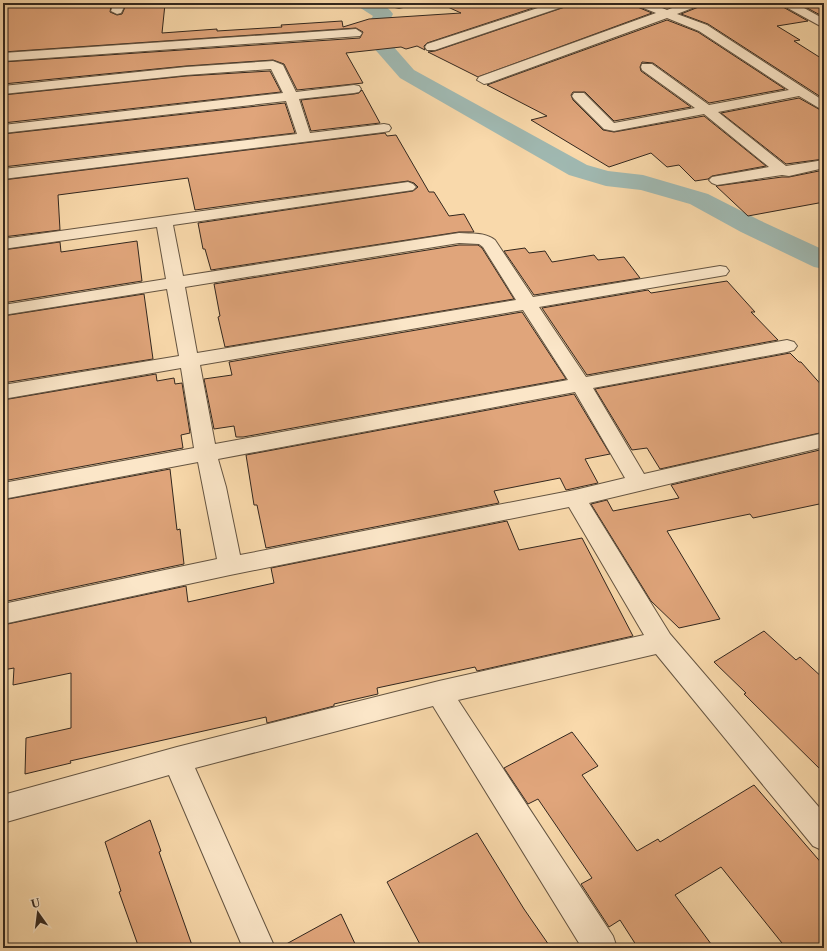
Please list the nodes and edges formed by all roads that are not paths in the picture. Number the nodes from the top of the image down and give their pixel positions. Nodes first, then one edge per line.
1 (564, 3) edge
2 (640, 3) edge
3 (696, 3) edge
4 (788, 4) dead end
5 (666, 13) junction
6 (824, 24) edge
7 (356, 33) dead end
8 (431, 47) dead end
9 (3, 57) edge
10 (647, 67) dead end
11 (484, 80) dead end
12 (354, 89) dead end
13 (3, 90) edge
14 (800, 92) junction
15 (291, 96) junction
16 (579, 96) dead end
17 (824, 106) edge
18 (707, 110) junction
19 (3, 128) edge
20 (384, 128) dead end
21 (304, 138) junction
22 (824, 164) edge
23 (782, 170) junction
24 (3, 174) edge
25 (718, 180) dead end
26 (408, 187) dead end
27 (164, 222) junction
28 (3, 244) edge
29 (720, 271) dead end
30 (176, 284) junction
31 (529, 304) junction
32 (3, 310) edge
33 (787, 346) dead end
34 (189, 359) junction
35 (581, 385) junction
36 (3, 392) edge
37 (824, 440) edge
38 (206, 453) junction
39 (639, 484) junction
40 (3, 490) edge
41 (575, 498) junction
42 (230, 566) junction
43 (3, 614) edge
44 (661, 642) junction
45 (439, 693) junction
46 (177, 760) junction
47 (3, 809) edge
48 (824, 836) edge
49 (259, 948) edge
50 (601, 948) edge

1 - 8 street
2 - 5 street
3 - 5 street
4 - 6 street
5 - 11 street
5 - 14 street
7 - 9 street
10 - 18 street
12 - 15 street
13 - 15 street
14 - 17 street
14 - 18 street
15 - 19 street
15 - 21 street
16 - 18 street
18 - 23 street
20 - 21 street
21 - 24 street
22 - 23 street
23 - 25 street
26 - 27 street
27 - 28 street
27 - 30 street
29 - 31 street
30 - 31 street
30 - 32 street
30 - 34 street
31 - 34 street
31 - 35 street
33 - 35 street
34 - 36 street
34 - 38 street
35 - 38 street
35 - 39 street
37 - 39 street
38 - 40 street
38 - 42 street
39 - 41 street
41 - 42 street
41 - 44 street
42 - 43 street
44 - 45 street
44 - 48 street
45 - 46 street
45 - 50 street
46 - 47 street
46 - 49 street

